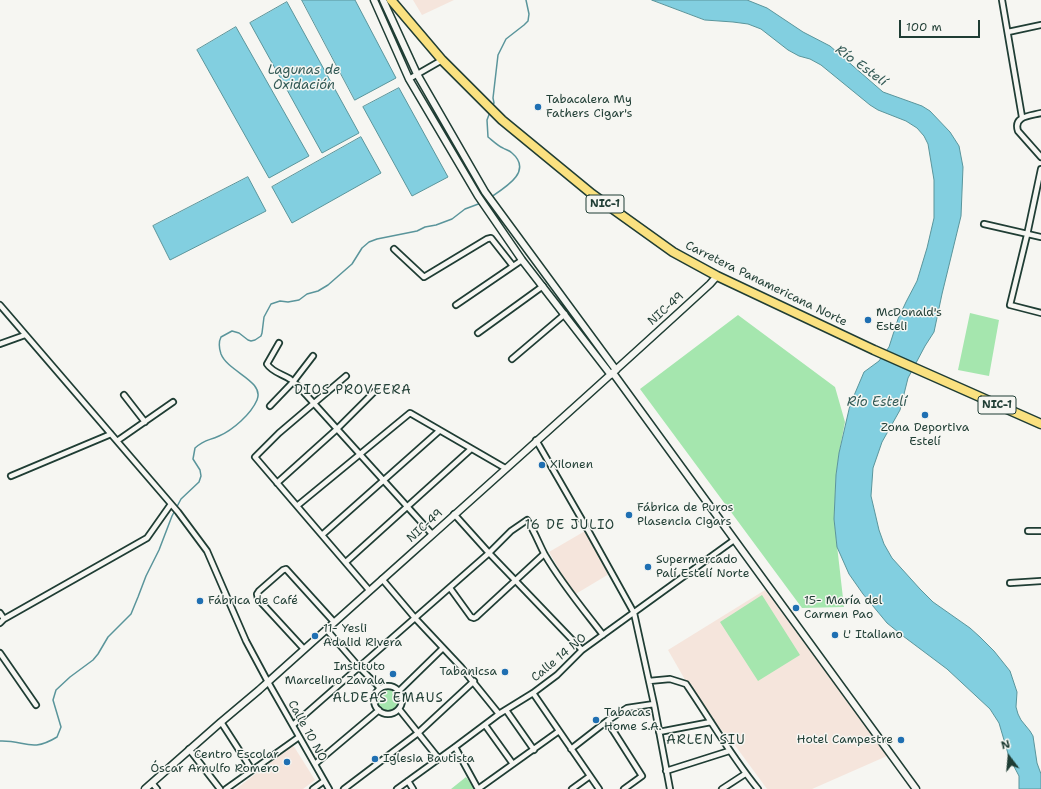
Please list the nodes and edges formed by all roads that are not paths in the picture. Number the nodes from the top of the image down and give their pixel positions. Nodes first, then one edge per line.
1 (374, 0) edge
2 (383, 0) edge
3 (391, 0) edge
4 (1002, 0) edge
5 (1041, 25) edge
6 (1008, 32) junction
7 (442, 60) junction
8 (417, 74) junction
9 (409, 79) junction
10 (1041, 113) edge
11 (1022, 117) junction
12 (1041, 157) edge
13 (1041, 169) edge
14 (984, 224) dead end
15 (1027, 235) junction
16 (1041, 237) edge
17 (394, 249) dead end
18 (531, 255) junction
19 (522, 260) junction
20 (513, 266) junction
21 (717, 276) junction
22 (543, 286) junction
23 (456, 305) dead end
24 (0, 307) edge
25 (1041, 313) edge
26 (565, 314) junction
27 (478, 333) dead end
28 (25, 335) junction
29 (280, 343) dead end
30 (0, 344) edge
31 (313, 356) dead end
32 (512, 359) dead end
33 (613, 373) junction
34 (346, 376) dead end
35 (293, 382) junction
36 (374, 392) dead end
37 (124, 395) dead end
38 (173, 402) dead end
39 (313, 403) junction
40 (270, 406) dead end
41 (145, 422) junction
42 (1041, 424) edge
43 (337, 429) junction
44 (440, 430) junction
45 (111, 434) junction
46 (536, 440) junction
47 (117, 441) junction
48 (471, 449) junction
49 (359, 454) junction
50 (505, 468) junction
51 (11, 476) dead end
52 (383, 480) junction
53 (277, 483) junction
54 (172, 505) junction
55 (297, 506) junction
56 (407, 507) junction
57 (454, 514) junction
58 (1041, 531) edge
59 (1028, 532) dead end
60 (432, 534) junction
61 (322, 535) junction
62 (734, 540) junction
63 (489, 554) junction
64 (544, 554) junction
65 (346, 562) junction
66 (382, 579) junction
67 (515, 581) junction
68 (1041, 581) edge
69 (1010, 583) dead end
70 (450, 588) junction
71 (369, 590) junction
72 (634, 613) junction
73 (0, 614) edge
74 (4, 618) junction
75 (415, 618) junction
76 (334, 622) junction
77 (0, 623) edge
78 (326, 629) junction
79 (603, 635) junction
80 (443, 648) junction
81 (304, 649) junction
82 (582, 650) junction
83 (0, 653) edge
84 (359, 667) junction
85 (649, 681) junction
86 (268, 682) junction
87 (474, 682) junction
88 (380, 688) junction
89 (399, 691) junction
90 (533, 693) junction
91 (36, 704) dead end
92 (654, 704) junction
93 (399, 709) junction
94 (379, 710) junction
95 (506, 710) junction
96 (500, 714) junction
97 (606, 721) junction
98 (221, 722) junction
99 (711, 722) junction
100 (293, 725) junction
101 (485, 725) junction
102 (559, 732) junction
103 (659, 732) junction
104 (418, 733) junction
105 (299, 737) junction
106 (456, 748) junction
107 (189, 749) junction
108 (571, 749) junction
109 (534, 750) junction
110 (729, 751) junction
111 (439, 759) junction
112 (315, 764) junction
113 (513, 764) junction
114 (252, 770) junction
115 (666, 772) junction
116 (746, 774) junction
117 (590, 776) junction
118 (324, 781) junction
119 (408, 781) junction
120 (152, 783) junction
121 (145, 789) edge
122 (157, 789) edge
123 (220, 789) edge
124 (226, 789) edge
125 (313, 789) edge
126 (329, 789) edge
127 (344, 789) edge
128 (397, 789) edge
129 (413, 789) edge
130 (572, 789) edge
131 (599, 789) edge
132 (624, 789) edge
133 (670, 789) edge
134 (722, 789) edge
135 (758, 789) edge
136 (916, 789) edge

1 - 9 street
2 - 8 street
3 - 7 highway, Carretera Panamericana Norte / NIC-1
4 - 6 street
5 - 6 street
6 - 11 street
7 - 8 street
7 - 21 highway, Carretera Panamericana Norte / NIC-1
8 - 9 street
8 - 18 street
9 - 19 street
10 - 11 street
11 - 12 street
13 - 15 street
14 - 15 street
15 - 16 street
15 - 25 street
17 - 20 street
18 - 19 street
18 - 33 street
19 - 20 street
19 - 22 street
20 - 23 street
21 - 33 street, NIC-49 / NIC-49
21 - 42 highway, Carretera Panamericana Norte / NIC-1
22 - 26 street
22 - 27 street
24 - 28 street, Calle 10 NO
26 - 32 street
26 - 33 street
28 - 30 street
28 - 45 street, Calle 10 NO
29 - 35 street
31 - 35 street
33 - 46 street, NIC-49 / NIC-49
33 - 62 street
34 - 39 street
35 - 39 street
35 - 40 street
36 - 43 street
37 - 41 street
38 - 41 street
39 - 43 street
39 - 53 street
41 - 47 street
43 - 49 street
43 - 53 street
44 - 48 street
44 - 49 street
44 - 52 street
45 - 47 street, Calle 10 NO
45 - 51 street
46 - 50 street, NIC-49 / NIC-49
46 - 72 street
47 - 54 street, Calle 10 NO
48 - 50 street
48 - 56 street
49 - 52 street
49 - 55 street
50 - 57 street, NIC-49 / NIC-49
52 - 56 street
52 - 61 street
53 - 55 street
54 - 74 street
54 - 86 street, Calle 10 NO
55 - 61 street
56 - 60 street
56 - 65 street
57 - 60 street, NIC-49 / NIC-49
57 - 63 street
58 - 59 street
60 - 66 street, NIC-49 / NIC-49
61 - 65 street
62 - 72 street, Calle 14 NO
62 - 136 street
63 - 64 street
63 - 67 street
63 - 70 street
64 - 67 street
64 - 79 street
65 - 71 street
66 - 71 street, NIC-49 / NIC-49
66 - 75 street
67 - 70 street
67 - 82 street
68 - 69 street
70 - 75 street
71 - 76 street, NIC-49 / NIC-49
72 - 79 street, Calle 14 NO
72 - 85 street
73 - 74 street
74 - 77 street
75 - 80 street
75 - 84 street
76 - 78 street, NIC-49 / NIC-49
76 - 81 street
78 - 81 street, NIC-49 / NIC-49
78 - 84 street
79 - 82 street, Calle 14 NO
80 - 87 street
80 - 89 street
81 - 86 street, NIC-49 / NIC-49
82 - 90 street, Calle 14 NO
83 - 91 street
84 - 88 street
84 - 100 street
85 - 92 street
85 - 99 street
86 - 98 street, NIC-49 / NIC-49
86 - 100 street, Calle 10 NO
87 - 96 street
87 - 104 street
88 - 89 street
88 - 94 street
89 - 93 street
90 - 95 street, Calle 14 NO
90 - 102 street
92 - 97 street
92 - 103 street
93 - 94 street
93 - 104 street
94 - 112 street
95 - 96 street, Calle 14 NO
95 - 109 street
96 - 101 street, Calle 14 NO
97 - 108 street
97 - 132 street
98 - 107 street, NIC-49 / NIC-49
98 - 114 street
99 - 103 street
99 - 110 street
100 - 105 street, Calle 10 NO
101 - 106 street, Calle 14 NO
101 - 113 street
102 - 108 street
102 - 109 street
103 - 115 street
104 - 111 street
104 - 127 street
105 - 112 street, Calle 10 NO
105 - 114 street
106 - 111 street, Calle 14 NO
106 - 113 street
107 - 120 street, NIC-49 / NIC-49
107 - 123 street
108 - 117 street
109 - 113 street
110 - 115 street
110 - 116 street
111 - 119 street, Calle 14 NO
112 - 118 street, Calle 10 NO
114 - 124 street
115 - 133 street
116 - 134 street
116 - 135 street
117 - 130 street
117 - 131 street
118 - 125 street
118 - 126 street, Calle 10 NO
119 - 128 street, Calle 14 NO
119 - 129 street
120 - 121 street, NIC-49 / NIC-49
120 - 122 street

